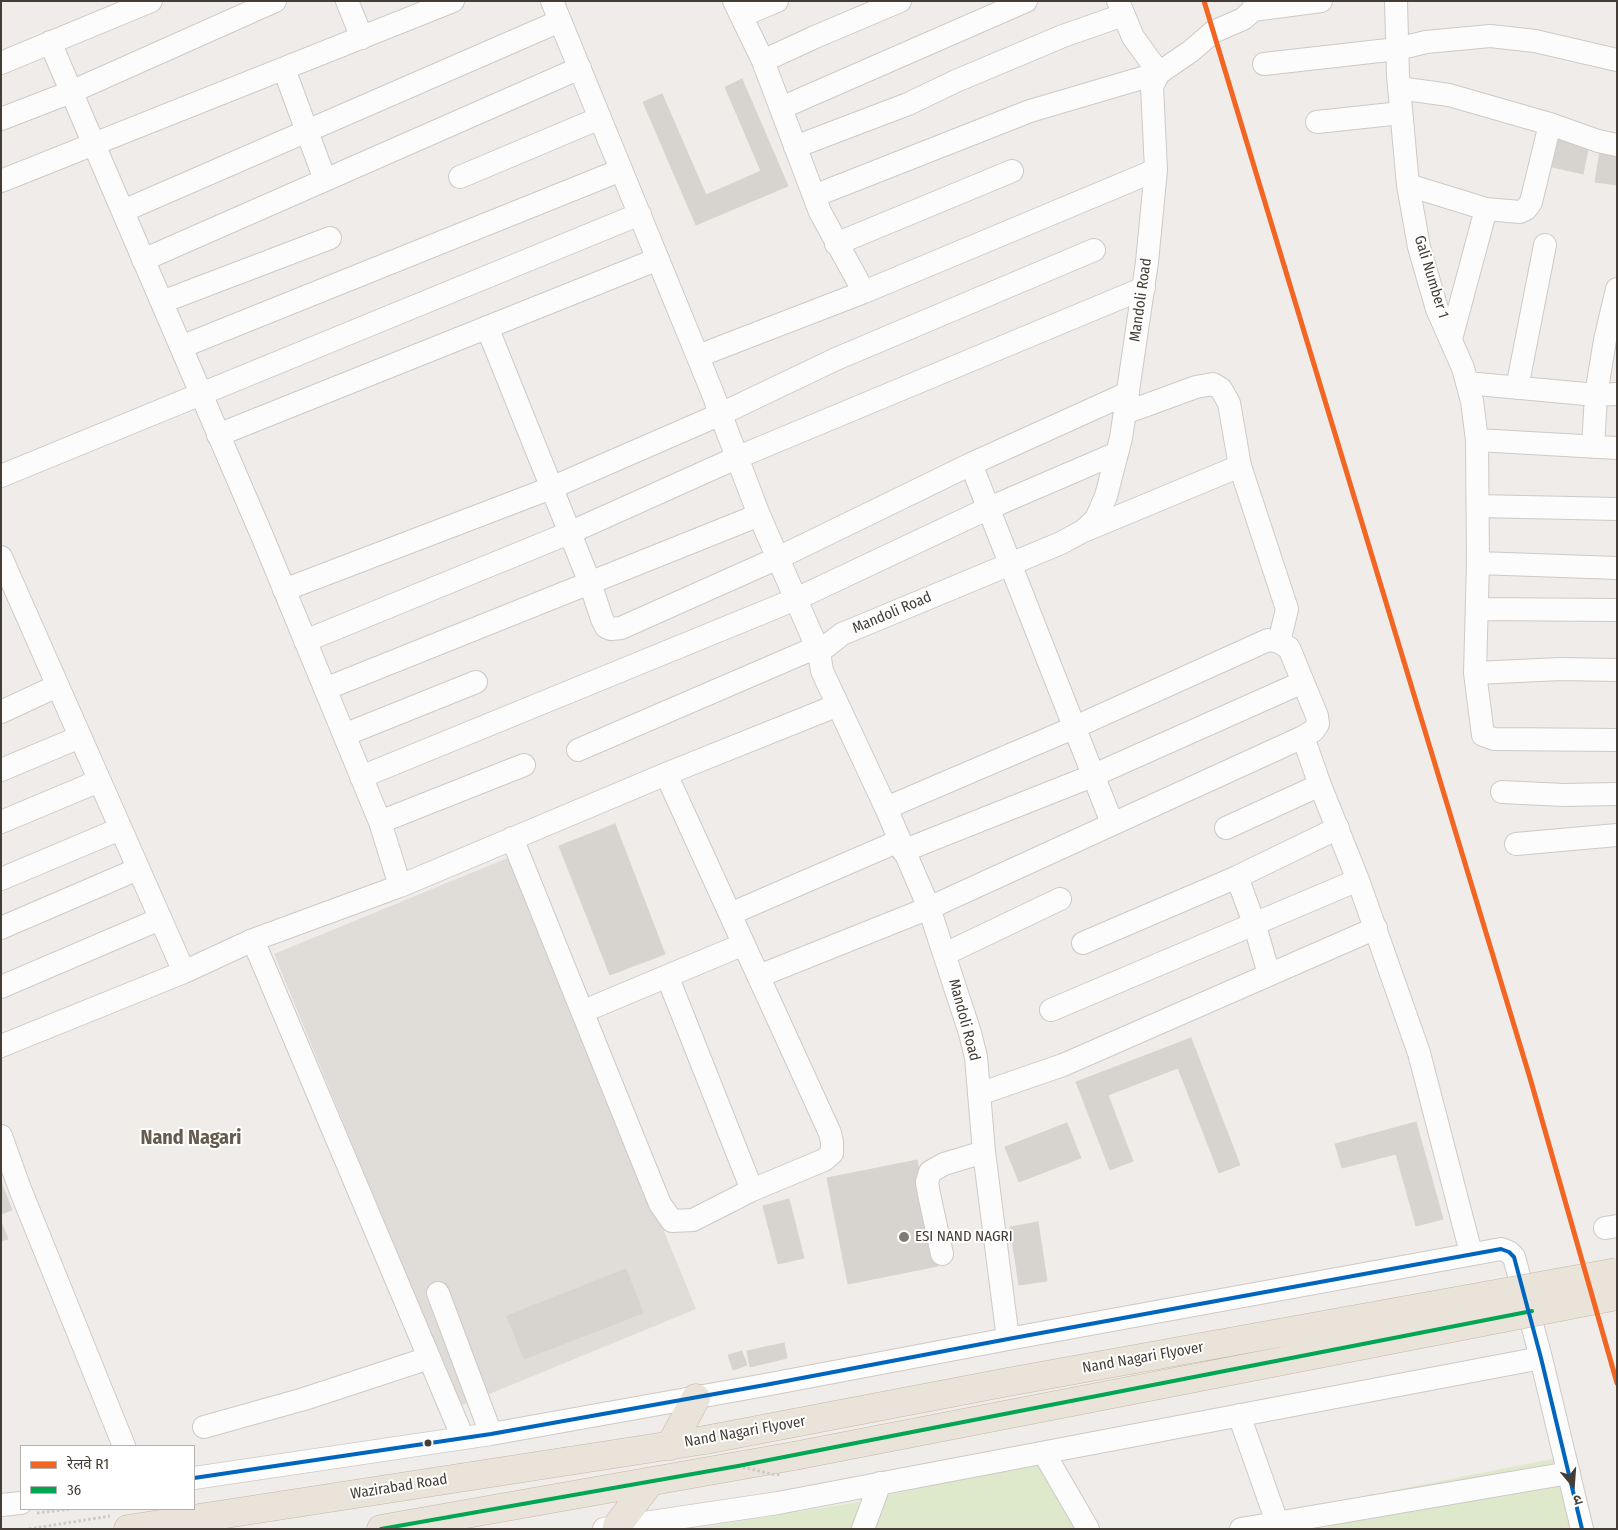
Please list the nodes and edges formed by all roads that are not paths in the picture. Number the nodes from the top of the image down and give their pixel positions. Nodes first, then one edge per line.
1 (151, 1) edge
2 (275, 1) edge
3 (347, 1) edge
4 (453, 1) edge
5 (777, 1) edge
6 (900, 1) edge
7 (1026, 1) edge
8 (1321, 1) edge
9 (1396, 1) edge
10 (1254, 5) edge
11 (1121, 8) edge
12 (737, 9) edge
13 (556, 11) edge
14 (362, 38) junction
15 (50, 42) junction
16 (1397, 49) junction
17 (1617, 60) edge
18 (762, 61) junction
19 (1, 64) edge
20 (1264, 64) dead end
21 (580, 68) junction
22 (284, 69) junction
23 (1164, 69) junction
24 (1399, 88) junction
25 (71, 92) junction
26 (781, 108) junction
27 (1401, 113) junction
28 (600, 118) junction
29 (1, 119) edge
30 (1316, 122) dead end
31 (1550, 124) junction
32 (306, 131) junction
33 (94, 145) junction
34 (1617, 145) edge
35 (795, 146) junction
36 (621, 170) junction
37 (1156, 170) junction
38 (1012, 171) dead end
39 (460, 177) dead end
40 (1, 180) edge
41 (325, 180) junction
42 (1408, 185) junction
43 (814, 196) junction
44 (122, 209) junction
45 (1486, 209) junction
46 (640, 214) junction
47 (330, 238) dead end
48 (836, 244) junction
49 (1545, 245) dead end
50 (1094, 250) dead end
51 (658, 259) junction
52 (143, 260) junction
53 (1144, 288) junction
54 (1617, 289) edge
55 (864, 292) junction
56 (162, 302) junction
57 (487, 327) junction
58 (1452, 339) junction
59 (181, 347) junction
60 (698, 356) junction
61 (1467, 383) junction
62 (1517, 388) junction
63 (201, 394) junction
64 (1606, 395) edge
65 (1127, 403) junction
66 (721, 414) junction
67 (218, 435) junction
68 (1477, 440) junction
69 (1593, 447) junction
70 (1617, 448) edge
71 (1117, 453) junction
72 (736, 458) junction
73 (971, 464) junction
74 (1240, 466) junction
75 (1, 476) edge
76 (550, 488) junction
77 (1478, 506) junction
78 (989, 508) junction
79 (1617, 509) edge
80 (759, 515) junction
81 (1083, 531) junction
82 (570, 533) junction
83 (1, 557) edge
84 (778, 558) junction
85 (1012, 563) junction
86 (1478, 563) junction
87 (1617, 568) edge
88 (590, 583) junction
89 (284, 590) junction
90 (796, 599) junction
91 (1477, 609) junction
92 (1617, 610) edge
93 (305, 641) junction
94 (1279, 642) junction
95 (818, 650) junction
96 (1617, 670) edge
97 (1475, 673) junction
98 (476, 682) dead end
99 (1303, 682) junction
100 (57, 686) junction
101 (325, 689) junction
102 (838, 705) junction
103 (1, 712) edge
104 (1073, 728) junction
105 (344, 735) junction
106 (80, 737) junction
107 (1303, 737) junction
108 (1617, 740) edge
109 (578, 750) dead end
110 (524, 764) dead end
111 (1, 770) edge
112 (666, 774) junction
113 (1092, 776) junction
114 (361, 777) junction
115 (99, 781) junction
116 (1320, 785) junction
117 (1502, 792) dead end
118 (1617, 794) edge
119 (886, 808) junction
120 (1, 822) edge
121 (380, 822) junction
122 (1112, 823) junction
123 (1226, 828) dead end
124 (1338, 828) junction
125 (120, 829) junction
126 (1617, 836) edge
127 (512, 838) junction
128 (1516, 844) dead end
129 (901, 846) junction
130 (138, 869) junction
131 (1237, 877) junction
132 (1, 879) edge
133 (1358, 880) junction
134 (400, 886) junction
135 (1060, 899) dead end
136 (929, 908) junction
137 (730, 914) junction
138 (160, 919) junction
139 (1254, 923) junction
140 (1, 928) edge
141 (1376, 928) junction
142 (254, 940) junction
143 (1083, 943) dead end
144 (744, 944) junction
145 (945, 954) junction
146 (184, 972) junction
147 (1269, 974) junction
148 (759, 976) junction
149 (668, 978) junction
150 (1, 987) edge
151 (1051, 1010) dead end
152 (584, 1012) junction
153 (1, 1046) edge
154 (980, 1094) junction
155 (1, 1136) edge
156 (984, 1152) junction
157 (752, 1190) junction
158 (1471, 1253) junction
159 (942, 1254) dead end
160 (1617, 1272) edge
161 (438, 1293) dead end
162 (1617, 1296) edge
163 (1008, 1339) junction
164 (429, 1358) junction
165 (1542, 1358) junction
166 (696, 1398) junction
167 (1239, 1415) junction
168 (204, 1427) dead end
169 (491, 1434) junction
170 (463, 1438) junction
171 (124, 1445) edge
172 (670, 1446) junction
173 (1044, 1453) junction
174 (1569, 1473) junction
175 (195, 1478) edge
176 (650, 1482) junction
177 (880, 1483) junction
178 (20, 1503) edge
179 (1, 1506) edge
180 (136, 1519) edge
181 (1277, 1522) junction
182 (451, 1523) edge
183 (610, 1527) edge
184 (381, 1529) edge
185 (863, 1529) edge
186 (1088, 1529) edge
187 (1241, 1529) edge
188 (1582, 1529) edge

1 - 15 street
2 - 25 street
3 - 14 street
4 - 14 street
5 - 12 street
6 - 18 street
7 - 26 street
8 - 10 street
9 - 16 street, Gali Number 1
10 - 23 street
11 - 23 street
11 - 35 street
12 - 18 street
13 - 21 street
13 - 32 street
14 - 22 street
15 - 19 street
15 - 25 street
16 - 17 street
16 - 20 street
16 - 24 street, Gali Number 1
18 - 26 street
21 - 28 street
21 - 41 street
22 - 32 street
22 - 33 street
23 - 37 street, Mandoli Road
23 - 43 street
24 - 27 street, Gali Number 1
24 - 31 street
25 - 29 street
25 - 33 street
26 - 35 street
27 - 30 street
27 - 42 street, Gali Number 1
28 - 36 street
28 - 39 street
31 - 34 street
31 - 45 street
32 - 41 street
32 - 44 street
33 - 40 street
33 - 44 street
35 - 43 street
36 - 46 street
36 - 59 street
37 - 53 street, Mandoli Road
37 - 55 street
38 - 48 street
41 - 52 street
42 - 45 street
42 - 58 street, Gali Number 1
43 - 48 street
44 - 52 street
45 - 58 street
46 - 51 street
46 - 63 street
47 - 56 street
48 - 55 street
49 - 62 street
50 - 66 street
51 - 57 street
51 - 60 street
52 - 56 street
53 - 65 street, Mandoli Road
53 - 72 street
54 - 64 street
55 - 60 street
56 - 59 street
57 - 67 street
57 - 76 street
58 - 61 street, Gali Number 1
59 - 63 street
60 - 66 street
61 - 62 street
61 - 68 street, Gali Number 1
62 - 64 street
63 - 67 street
63 - 75 street
64 - 69 street
65 - 71 street, Mandoli Road
65 - 73 street
65 - 74 street
66 - 72 street
66 - 76 street
67 - 89 street
68 - 69 street
68 - 77 street, Gali Number 1
69 - 70 street
71 - 78 street
71 - 81 street, Mandoli Road
72 - 80 street
72 - 82 street
73 - 78 street
73 - 84 street
74 - 81 street
74 - 94 street
76 - 82 street
76 - 89 street
77 - 79 street
77 - 86 street, Gali Number 1
78 - 85 street
78 - 90 street
80 - 84 street
80 - 88 street
81 - 85 street, Mandoli Road
82 - 88 street
82 - 93 street
83 - 100 street
84 - 88 street
84 - 90 street
85 - 95 street, Mandoli Road
85 - 104 street
86 - 87 street
86 - 91 street, Gali Number 1
88 - 101 street
89 - 93 street
90 - 95 street
90 - 114 street
91 - 92 street
91 - 97 street, Gali Number 1
93 - 101 street
94 - 99 street
94 - 104 street
95 - 102 street, Mandoli Road
95 - 109 street
96 - 97 street
97 - 108 street, Gali Number 1
98 - 105 street
99 - 107 street
99 - 113 street
100 - 103 street
100 - 106 street
101 - 105 street
102 - 112 street
102 - 119 street, Mandoli Road
104 - 113 street
104 - 119 street
105 - 114 street
106 - 111 street
106 - 115 street
107 - 116 street
107 - 122 street
110 - 121 street
112 - 127 street
112 - 137 street
113 - 122 street
113 - 129 street
114 - 121 street
115 - 120 street
115 - 125 street
116 - 123 street
116 - 124 street
117 - 118 street
119 - 129 street, Mandoli Road
121 - 134 street
122 - 136 street
124 - 131 street
124 - 133 street
125 - 130 street
125 - 132 street
126 - 128 street
127 - 134 street
127 - 152 street
129 - 136 street, Mandoli Road
129 - 137 street
130 - 138 street
130 - 140 street
131 - 139 street
131 - 143 street
133 - 139 street
133 - 141 street
134 - 142 street
135 - 145 street
136 - 145 street, Mandoli Road
136 - 148 street
137 - 144 street
138 - 146 street
138 - 150 street
139 - 147 street
139 - 151 street
141 - 147 street
141 - 158 street
142 - 146 street
142 - 164 street
144 - 148 street
144 - 149 street
145 - 154 street, Mandoli Road
146 - 153 street
147 - 154 street
148 - 157 street
149 - 152 street
149 - 157 street
152 - 157 street
154 - 156 street, Mandoli Road
155 - 171 street
156 - 159 street
156 - 163 street, Mandoli Road
158 - 163 street
158 - 165 street
160 - 172 highway, Nand Nagari Flyover, bridge
161 - 169 street
162 - 176 highway, Nand Nagari Flyover, bridge
163 - 166 street
164 - 168 street
164 - 170 street
165 - 167 street
165 - 174 street
166 - 169 street
166 - 172 highway
167 - 173 street
167 - 181 street
169 - 170 street
170 - 175 street
172 - 180 highway, Wazirabad Road
173 - 177 street
173 - 186 street
174 - 181 street
174 - 188 street
176 - 182 highway
176 - 183 highway
177 - 183 street
177 - 185 street
178 - 179 street
181 - 187 street
182 - 184 highway

